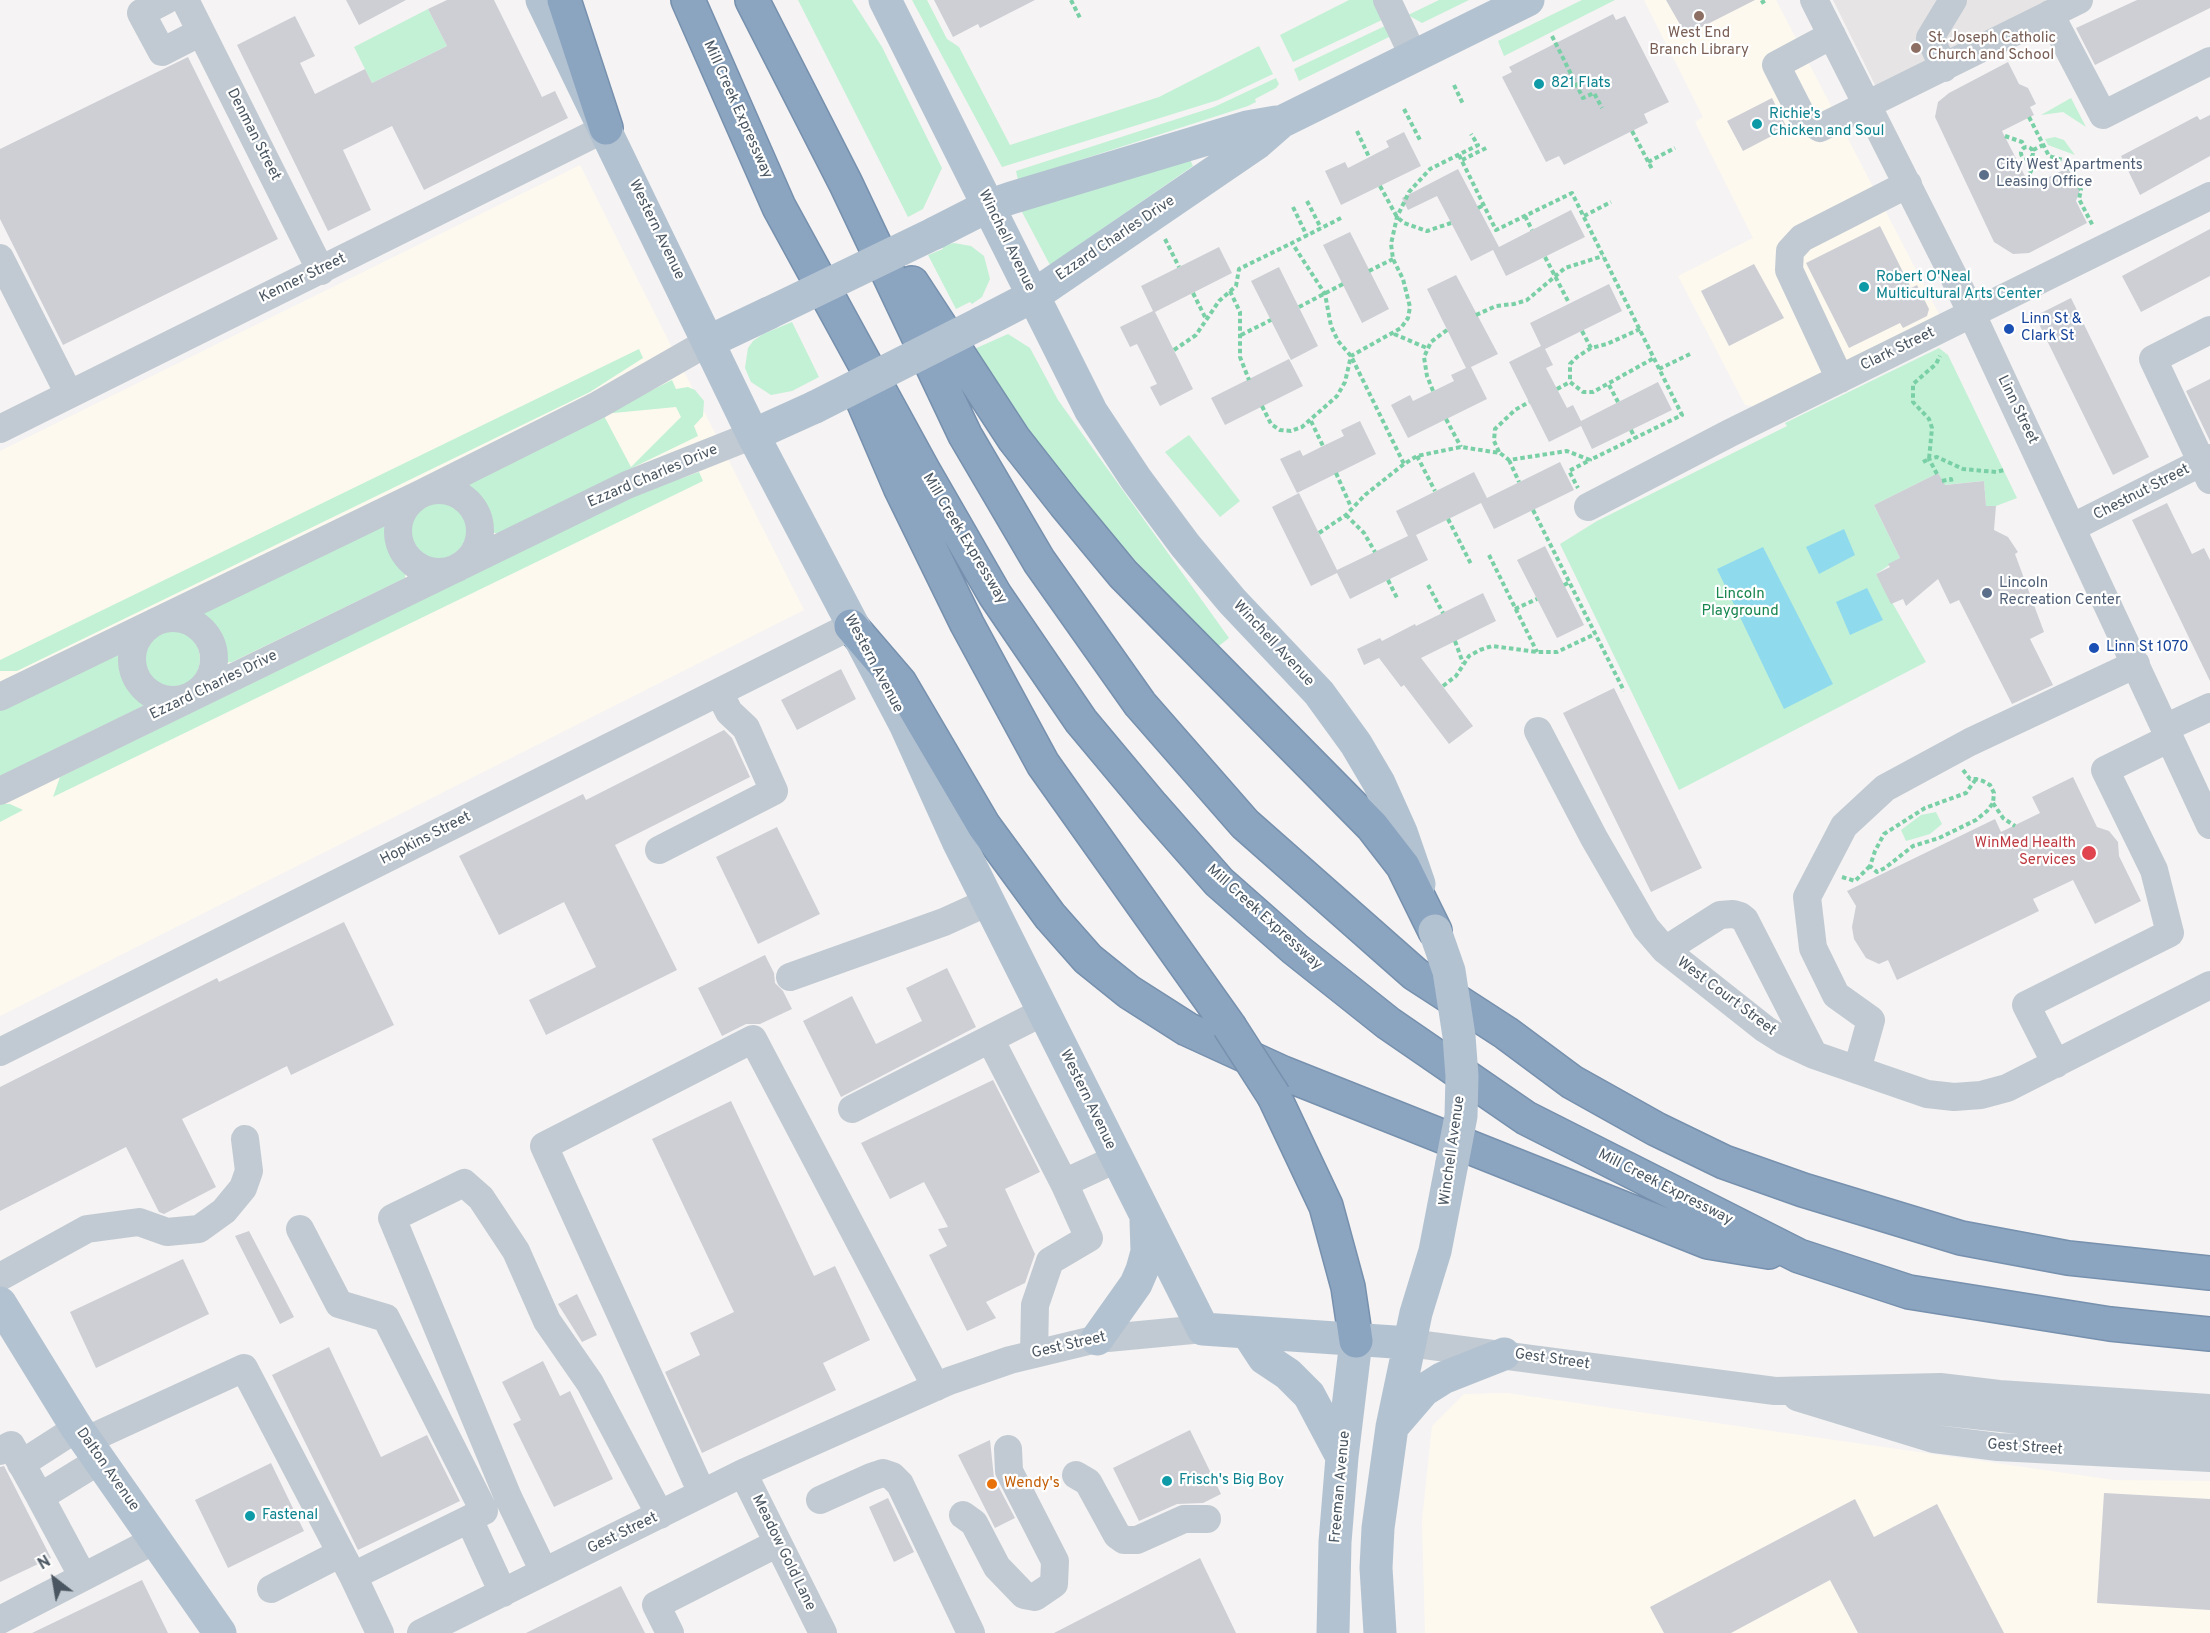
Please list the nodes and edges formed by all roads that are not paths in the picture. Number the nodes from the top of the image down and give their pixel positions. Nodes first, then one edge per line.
1 (166, 0) edge
2 (185, 0) edge
3 (542, 0) edge
4 (564, 0) edge
5 (688, 0) edge
6 (752, 0) edge
7 (885, 0) edge
8 (1387, 0) edge
9 (1528, 0) edge
10 (1814, 0) edge
11 (1953, 0) edge
12 (2079, 0) edge
13 (2050, 14) junction
14 (201, 32) junction
15 (1832, 35) junction
16 (1413, 55) junction
17 (2210, 61) edge
18 (1944, 68) junction
19 (1869, 106) junction
20 (1281, 122) junction
21 (606, 128) junction
22 (846, 184) junction
23 (1908, 184) junction
24 (2210, 196) edge
25 (988, 206) junction
26 (779, 207) junction
27 (0, 258) edge
28 (321, 271) junction
29 (1033, 296) junction
30 (1972, 315) junction
31 (2210, 330) edge
32 (710, 341) junction
33 (1840, 379) junction
34 (69, 394) junction
35 (0, 429) edge
36 (753, 435) junction
37 (2207, 467) edge
38 (422, 493) junction
39 (1588, 507) road end
40 (2073, 527) junction
41 (460, 566) junction
42 (158, 620) junction
43 (851, 626) junction
44 (2136, 664) junction
45 (719, 692) junction
46 (196, 694) junction
47 (0, 697) edge
48 (2210, 707) edge
49 (1538, 731) dead end
50 (2168, 733) junction
51 (0, 791) edge
52 (2210, 825) edge
53 (659, 850) dead end
54 (988, 902) junction
55 (1435, 931) junction
56 (1665, 950) junction
57 (790, 977) dead end
58 (2210, 985) edge
59 (1043, 1012) junction
60 (990, 1039) junction
61 (0, 1052) edge
62 (1814, 1055) junction
63 (2056, 1064) junction
64 (1857, 1070) junction
65 (852, 1109) dead end
66 (245, 1139) dead end
67 (1116, 1159) junction
68 (1065, 1183) junction
69 (1146, 1219) junction
70 (300, 1229) dead end
71 (1799, 1257) junction
72 (2210, 1273) edge
73 (0, 1277) edge
74 (0, 1303) edge
75 (1203, 1329) junction
76 (1247, 1332) junction
77 (2210, 1334) edge
78 (1097, 1339) junction
79 (1356, 1341) junction
80 (1409, 1343) junction
81 (1034, 1354) junction
82 (1504, 1354) junction
83 (936, 1387) junction
84 (1775, 1390) junction
85 (2210, 1408) edge
86 (1392, 1427) junction
87 (2210, 1432) edge
88 (88, 1443) junction
89 (1008, 1449) dead end
90 (11, 1457) edge
91 (1342, 1457) junction
92 (2210, 1458) edge
93 (743, 1473) junction
94 (1076, 1476) dead end
95 (702, 1493) junction
96 (40, 1497) junction
97 (820, 1500) dead end
98 (487, 1509) junction
99 (660, 1515) junction
100 (963, 1515) dead end
101 (1207, 1519) dead end
102 (155, 1540) junction
103 (778, 1543) junction
104 (347, 1564) junction
105 (544, 1572) junction
106 (83, 1577) junction
107 (271, 1588) dead end
108 (503, 1593) junction
109 (0, 1620) edge
110 (220, 1633) edge
111 (380, 1633) edge
112 (421, 1633) edge
113 (670, 1633) edge
114 (823, 1633) edge
115 (971, 1633) edge
116 (1333, 1633) edge
117 (1380, 1633) edge

1 - 14 street
2 - 14 street, Denman Street
3 - 21 main road, Western Avenue
4 - 21 highway
5 - 26 highway, Mill Creek Expressway
6 - 22 highway
7 - 25 main road, Winchell Avenue
8 - 16 street
9 - 16 main road, Ezzard Charles Drive
10 - 15 street, Linn Street
11 - 18 street
12 - 13 street
13 - 17 street
13 - 18 street
14 - 28 street, Denman Street
15 - 19 street, Linn Street
15 - 19 street
16 - 20 main road, Ezzard Charles Drive
18 - 19 street
19 - 23 street, Linn Street
20 - 25 main road, Ezzard Charles Drive
20 - 29 main road, Ezzard Charles Drive
21 - 28 street, Kenner Street
21 - 32 main road, Western Avenue
22 - 55 highway
22 - 72 highway
23 - 30 street, Linn Street
23 - 33 street
24 - 30 street, Clark Street
25 - 29 main road, Winchell Avenue
25 - 32 main road, Ezzard Charles Drive, bridge
26 - 71 highway, Mill Creek Expressway
26 - 79 highway, bridge
27 - 34 street
28 - 34 street, Kenner Street
29 - 36 main road, Ezzard Charles Drive, bridge
29 - 55 main road, Winchell Avenue
30 - 33 street, Clark Street
30 - 40 street, Linn Street
31 - 37 street
32 - 36 main road, Western Avenue
32 - 38 street, Ezzard Charles Drive
33 - 39 street, Clark Street
34 - 35 street, Kenner Street
36 - 41 street, Ezzard Charles Drive
36 - 43 main road, Western Avenue
37 - 40 street, Chestnut Street
38 - 41 street
38 - 41 street
38 - 42 street, Ezzard Charles Drive
40 - 44 street, Linn Street
41 - 46 street, Ezzard Charles Drive
42 - 46 street
42 - 46 street
42 - 47 street, Ezzard Charles Drive
43 - 45 street, Hopkins Street
43 - 54 main road, Western Avenue
43 - 71 highway
44 - 50 street, Linn Street
44 - 64 street
45 - 53 street
45 - 61 street, Hopkins Street
46 - 51 street, Ezzard Charles Drive
48 - 50 street
49 - 56 street
50 - 52 street, Linn Street
50 - 63 street
54 - 57 street
54 - 59 main road, Western Avenue
55 - 80 main road, Winchell Avenue, bridge
56 - 62 street, West Court Street
56 - 62 street, West Court Street
58 - 63 street, West Court Street
59 - 60 street
59 - 67 main road, Western Avenue
60 - 65 street
60 - 68 street
62 - 64 street, West Court Street
63 - 64 street, West Court Street
66 - 73 street
67 - 68 street
67 - 69 main road, Western Avenue
68 - 81 street
69 - 75 main road, Western Avenue
69 - 78 main road
70 - 98 street
71 - 77 highway, Mill Creek Expressway
74 - 88 main road, Dalton Avenue
75 - 76 main road, Gest Street
75 - 78 street, Gest Street
76 - 79 main road, Gest Street
76 - 91 main road
78 - 81 street, Gest Street
79 - 80 main road, Gest Street
79 - 91 main road, Freeman Avenue
80 - 82 street, Gest Street
80 - 86 main road
81 - 83 street, Gest Street
82 - 84 street, Gest Street
82 - 86 main road
83 - 93 street, Gest Street
83 - 95 street
84 - 85 street, Gest Street
84 - 87 street
84 - 92 street, Gest Street
86 - 117 main road
88 - 90 street
88 - 96 street
88 - 102 main road, Dalton Avenue
88 - 104 street
89 - 100 street
90 - 96 street
91 - 116 main road, Freeman Avenue
93 - 95 street, Gest Street
93 - 103 street, Meadow Gold Lane
94 - 101 street
95 - 99 street, Gest Street
96 - 106 street
97 - 115 street
98 - 99 street
98 - 104 street
98 - 105 street
98 - 108 street
99 - 105 street, Gest Street
102 - 106 street
102 - 110 main road, Dalton Avenue
103 - 113 street
103 - 114 street, Meadow Gold Lane
104 - 107 street
104 - 111 street
105 - 108 street, Gest Street
106 - 109 street
108 - 112 street, Gest Street

